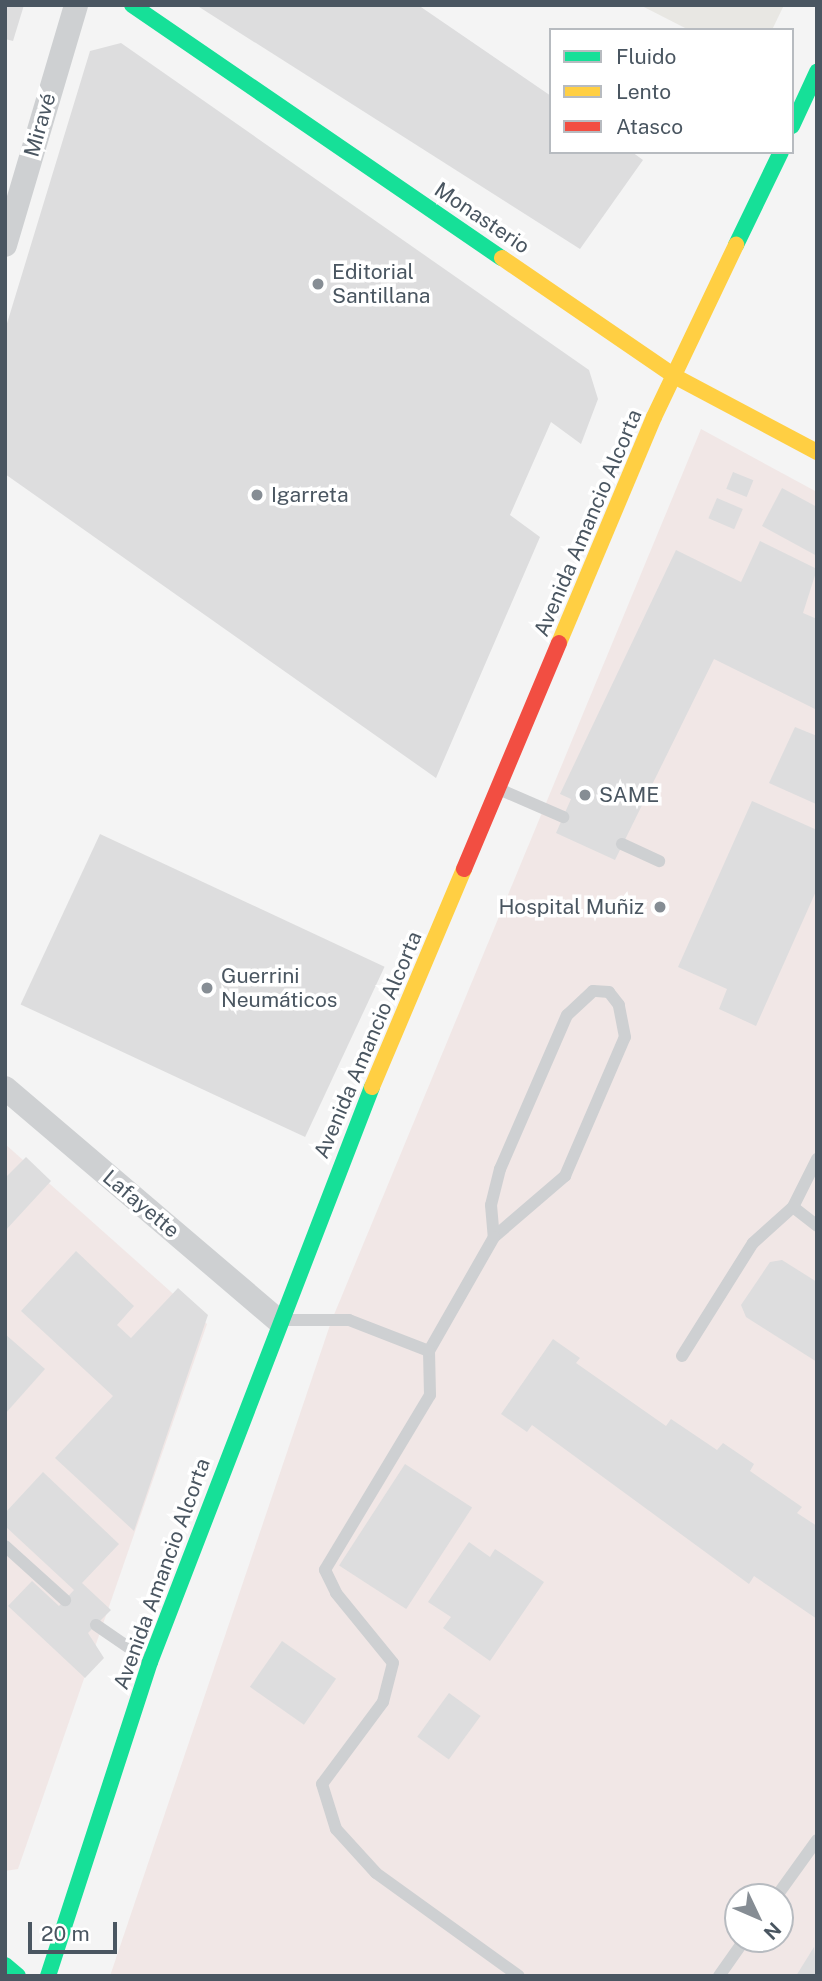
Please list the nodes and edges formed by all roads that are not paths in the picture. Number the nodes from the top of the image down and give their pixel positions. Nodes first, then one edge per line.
1 (76, 5) edge
2 (132, 5) edge
3 (817, 72) edge
4 (794, 122) edge
5 (780, 154) edge
6 (5, 245) edge
7 (676, 377) junction
8 (817, 452) edge
9 (500, 790) junction
10 (563, 817) dead end
11 (622, 845) dead end
12 (659, 861) dead end
13 (5, 1088) edge
14 (817, 1159) edge
15 (793, 1207) junction
16 (817, 1226) edge
17 (494, 1237) junction
18 (278, 1320) junction
19 (429, 1351) junction
20 (682, 1356) dead end
21 (5, 1546) edge
22 (65, 1600) dead end
23 (96, 1625) dead end
24 (150, 1662) junction
25 (817, 1840) edge
26 (786, 1883) edge
27 (736, 1953) edge
28 (5, 1965) edge
29 (18, 1976) edge
30 (48, 1976) edge
31 (519, 1976) edge
32 (719, 1976) edge

1 - 6 street, Miravé
2 - 7 main road, Monasterio
3 - 4 main road
5 - 7 main road, Avenida Amancio Alcorta
7 - 8 main road, Monasterio
7 - 9 main road, Avenida Amancio Alcorta
9 - 10 lane
9 - 18 main road, Avenida Amancio Alcorta
11 - 12 lane
13 - 18 street, Lafayette
14 - 15 lane
15 - 16 lane
15 - 20 lane
17 - 17 lane
17 - 19 lane
18 - 19 lane
18 - 24 main road, Avenida Amancio Alcorta
19 - 31 lane
21 - 22 lane
23 - 24 lane
24 - 30 main road, Avenida Amancio Alcorta
25 - 26 lane
27 - 32 lane
28 - 29 main road

